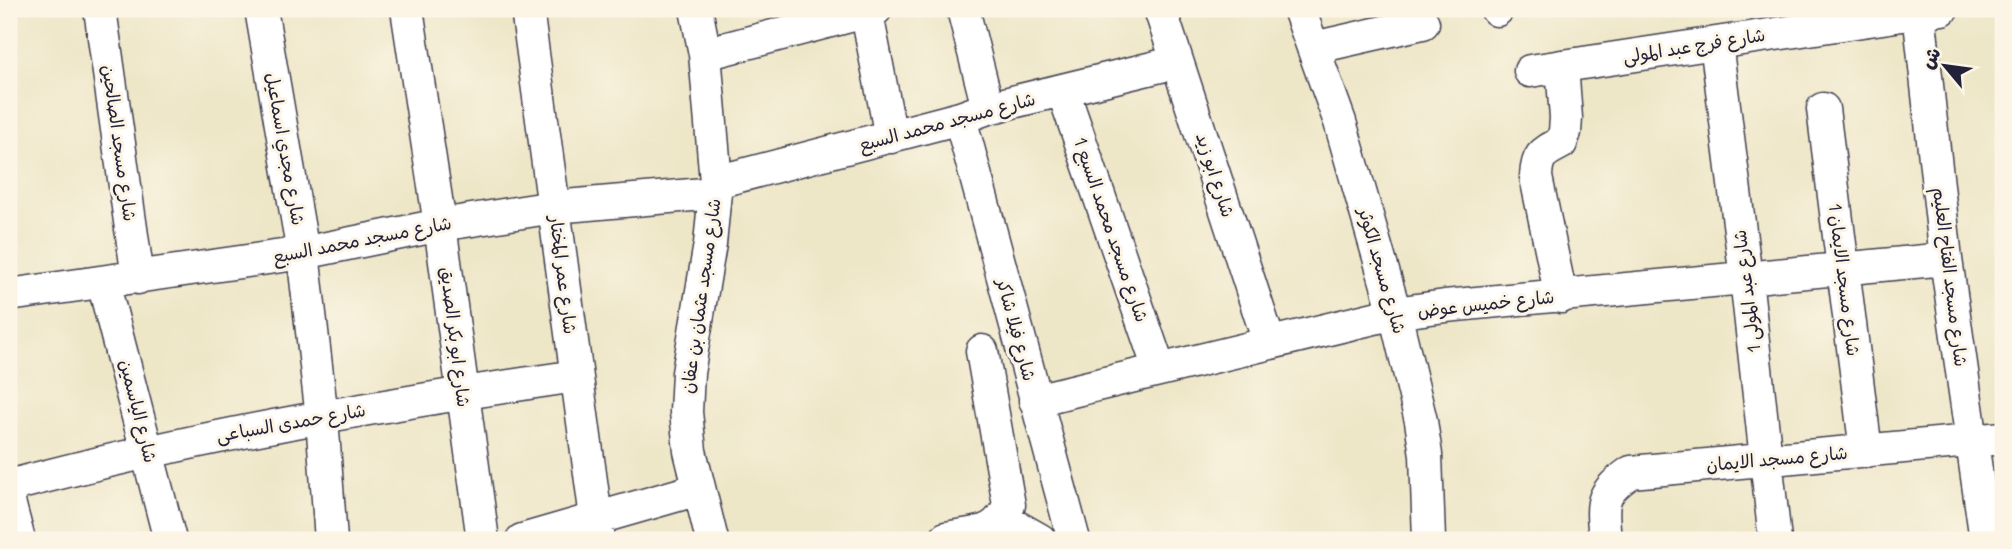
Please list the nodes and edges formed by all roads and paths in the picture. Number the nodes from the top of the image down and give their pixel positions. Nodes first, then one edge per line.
1 (100, 9) edge
2 (261, 9) edge
3 (407, 9) edge
4 (527, 9) edge
5 (696, 9) edge
6 (964, 9) edge
7 (1160, 9) edge
8 (1299, 9) edge
9 (870, 10) edge
10 (1931, 10) edge
11 (1423, 23) dead end
12 (1716, 43) junction
13 (1313, 48) junction
14 (705, 54) junction
15 (1177, 62) junction
16 (1562, 66) junction
17 (1530, 71) dead end
18 (1063, 91) junction
19 (1823, 109) dead end
20 (974, 113) junction
21 (891, 137) junction
22 (716, 188) junction
23 (554, 206) junction
24 (440, 225) junction
25 (303, 253) junction
26 (1946, 259) junction
27 (1843, 269) junction
28 (138, 278) junction
29 (1746, 278) junction
30 (103, 282) junction
31 (9, 295) edge
32 (1561, 297) junction
33 (1395, 313) junction
34 (1269, 342) junction
35 (982, 351) dead end
36 (1159, 369) junction
37 (576, 376) junction
38 (461, 393) junction
39 (1035, 400) junction
40 (322, 418) junction
41 (1988, 440) edge
42 (1866, 451) junction
43 (148, 452) junction
44 (1766, 460) junction
45 (9, 486) edge
46 (699, 489) junction
47 (9, 502) edge
48 (1003, 519) junction
49 (597, 529) edge
50 (946, 538) dead end
51 (19, 540) edge
52 (170, 540) edge
53 (331, 540) edge
54 (482, 540) edge
55 (522, 540) edge
56 (712, 540) edge
57 (1040, 540) edge
58 (1074, 540) edge
59 (1429, 540) edge
60 (1605, 540) edge
61 (1775, 540) edge
62 (1986, 540) edge

1 - 28 street, شارع مسجد الصالحين
2 - 25 street, شارع مجدي اسماعيل
3 - 24 street, شارع ابو بكر الصديق
4 - 23 street, شارع عمر المختار
5 - 14 street, شارع مسجد عثمان بن عفان
6 - 20 street, شارع فيلا شاكر
7 - 15 street, شارع ابو زيد
8 - 13 street, شارع مسجد الكوثر
9 - 14 street
9 - 21 street
10 - 12 street, شارع فرج عبد المولى
10 - 26 street, شارع مسجد الفتاح العليم
11 - 13 street
12 - 16 street, شارع فرج عبد المولى
12 - 29 street, شارع عبد المولى 1
13 - 33 street, شارع مسجد الكوثر
14 - 22 street, شارع مسجد عثمان بن عفان
15 - 18 street, شارع مسجد محمد السبع
15 - 34 street, شارع ابو زيد
16 - 17 street, شارع فرج عبد المولى
16 - 32 street
18 - 20 street, شارع مسجد محمد السبع
18 - 36 street, شارع مسجد محمد السبع 1
19 - 27 street, شارع مسجد الايمان 1
20 - 21 street, شارع مسجد محمد السبع
20 - 39 street, شارع فيلا شاكر
21 - 22 street, شارع مسجد محمد السبع
22 - 23 street, شارع مسجد محمد السبع
22 - 46 street, شارع مسجد عثمان بن عفان
23 - 24 street, شارع مسجد محمد السبع
23 - 37 street, شارع عمر المختار
24 - 25 street, شارع مسجد محمد السبع
24 - 38 street, شارع ابو بكر الصديق
25 - 28 street, شارع مسجد محمد السبع
25 - 40 street, شارع مجدي اسماعيل
26 - 27 street, شارع خميس عوض
26 - 41 street, شارع مسجد الفتاح العليم
27 - 29 street, شارع خميس عوض
27 - 42 street, شارع مسجد الايمان 1
28 - 30 street, شارع مسجد محمد السبع
29 - 32 street, شارع خميس عوض
29 - 44 street, شارع عبد المولى 1
30 - 31 street, شارع مسجد محمد السبع
30 - 43 street, شارع الياسمين
32 - 33 street, شارع خميس عوض
33 - 34 street, شارع خميس عوض
33 - 59 street, شارع مسجد الكوثر
34 - 36 street, شارع خميس عوض
35 - 48 street
36 - 39 street, شارع خميس عوض
37 - 38 street, شارع حمدى السباعى
37 - 49 street, شارع عمر المختار
38 - 40 street, شارع حمدى السباعى
38 - 54 street, شارع ابو بكر الصديق
39 - 58 street, شارع فيلا شاكر
40 - 43 street, شارع حمدى السباعى
40 - 53 street, شارع مجدي اسماعيل
41 - 42 street, شارع مسجد الايمان
41 - 62 street, شارع مسجد الفتاح العليم
42 - 44 street, شارع مسجد الايمان
43 - 45 street, شارع حمدى السباعى
43 - 52 street, شارع الياسمين
44 - 60 street, شارع مسجد الايمان
44 - 61 street, شارع عبد المولى 1
46 - 49 street
46 - 56 street, شارع مسجد عثمان بن عفان
47 - 51 street
48 - 50 street
48 - 57 street
49 - 55 street

